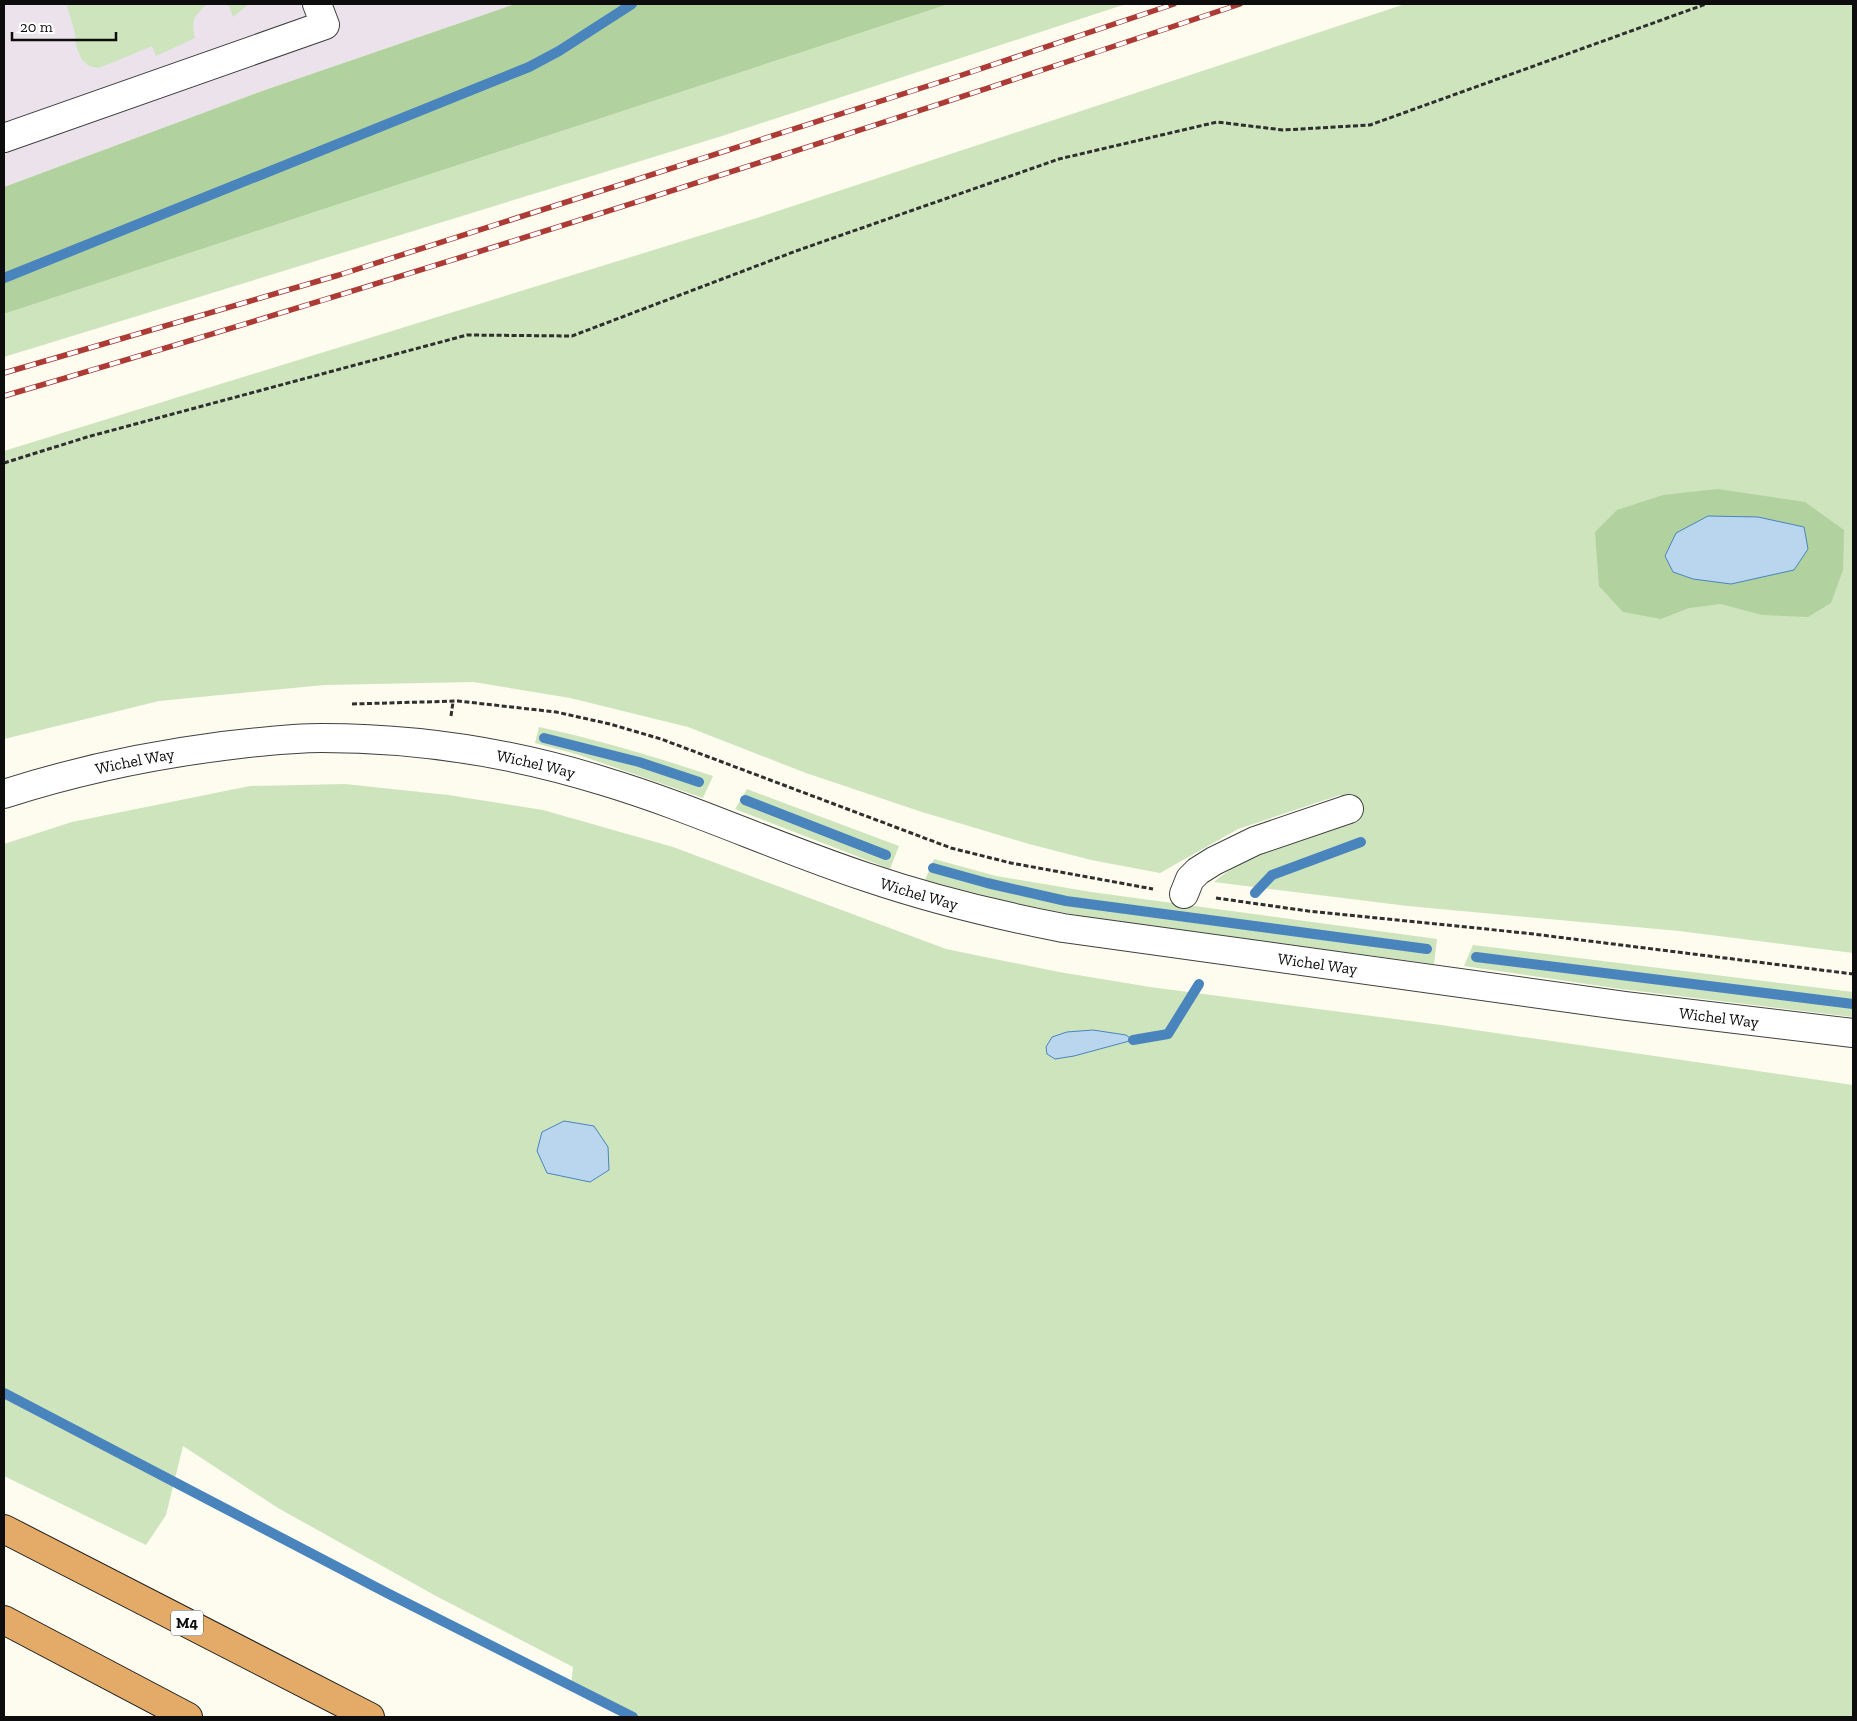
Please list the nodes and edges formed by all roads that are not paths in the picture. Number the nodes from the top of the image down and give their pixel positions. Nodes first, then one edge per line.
1 (321, 14) edge
2 (4, 138) edge
3 (4, 794) edge
4 (1349, 809) dead end
5 (1184, 894) road end
6 (1853, 1033) edge
7 (4, 1529) edge
8 (4, 1620) edge
9 (188, 1717) edge
10 (370, 1717) edge

1 - 2 street
3 - 6 street, Wichel Way
4 - 5 street
7 - 10 highway, M4
8 - 9 highway

